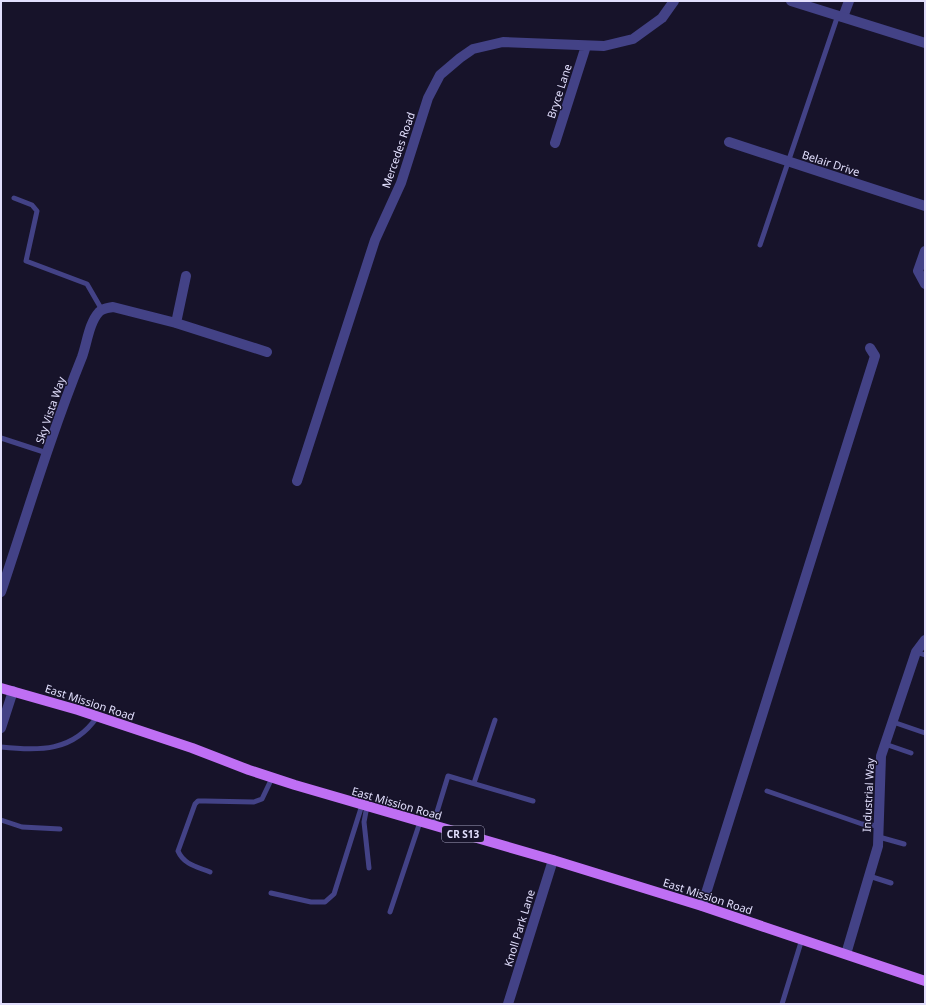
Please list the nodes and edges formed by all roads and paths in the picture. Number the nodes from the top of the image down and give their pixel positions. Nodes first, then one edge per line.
1 (674, 1) edge
2 (791, 1) edge
3 (849, 1) edge
4 (841, 16) junction
5 (925, 43) edge
6 (586, 46) junction
7 (729, 142) dead end
8 (555, 143) dead end
9 (789, 162) junction
10 (14, 198) dead end
11 (925, 206) edge
12 (760, 245) dead end
13 (925, 251) edge
14 (186, 276) dead end
15 (924, 283) edge
16 (102, 310) junction
17 (176, 323) junction
18 (870, 348) dead end
19 (267, 352) dead end
20 (1, 438) edge
21 (47, 452) junction
22 (297, 481) dead end
23 (1, 592) edge
24 (925, 640) edge
25 (921, 654) edge
26 (1, 688) edge
27 (13, 691) junction
28 (96, 717) junction
29 (495, 720) dead end
30 (893, 722) junction
31 (1, 728) edge
32 (925, 733) edge
33 (885, 744) junction
34 (1, 747) edge
35 (911, 752) dead end
36 (272, 778) junction
37 (474, 783) junction
38 (767, 791) dead end
39 (533, 801) dead end
40 (365, 806) junction
41 (1, 820) edge
42 (420, 822) junction
43 (433, 825) junction
44 (879, 826) junction
45 (60, 829) dead end
46 (878, 836) junction
47 (904, 844) dead end
48 (553, 860) junction
49 (369, 868) dead end
50 (210, 872) dead end
51 (869, 876) junction
52 (891, 883) dead end
53 (271, 893) dead end
54 (702, 906) junction
55 (390, 912) dead end
56 (802, 939) junction
57 (846, 954) junction
58 (925, 981) edge
59 (508, 1004) edge
60 (782, 1004) edge

1 - 6 street, Mercedes Road
2 - 4 street
3 - 4 street
4 - 5 street
4 - 9 lane
6 - 8 street, Bryce Lane
6 - 22 street, Mercedes Road
7 - 9 street, Belair Drive
9 - 11 street, Belair Drive
9 - 12 lane
10 - 16 lane
13 - 15 street
14 - 17 street
16 - 17 street
16 - 21 street, Sky Vista Way
17 - 19 street
18 - 54 street
20 - 21 lane
21 - 23 street, Sky Vista Way
24 - 25 street, Industrial Way
25 - 30 street, Industrial Way
26 - 27 main road, East Mission Road / CR S13
27 - 28 main road, East Mission Road / CR S13
27 - 31 street
28 - 34 lane
28 - 36 main road, East Mission Road / CR S13
29 - 37 lane
30 - 32 lane
30 - 33 street, Industrial Way
33 - 35 lane
33 - 44 street, Industrial Way
36 - 40 main road, East Mission Road / CR S13
36 - 50 lane
37 - 39 lane
37 - 43 lane
38 - 44 lane
40 - 42 main road, East Mission Road / CR S13
40 - 49 lane
40 - 53 lane
41 - 45 lane
42 - 43 main road, East Mission Road / CR S13
42 - 55 lane
43 - 48 main road, East Mission Road / CR S13
44 - 46 street, Industrial Way
46 - 47 lane
46 - 51 street, Industrial Way
48 - 54 main road, East Mission Road / CR S13
48 - 59 street, Knoll Park Lane
51 - 52 lane
51 - 57 street, Industrial Way
54 - 56 main road, East Mission Road / CR S13
56 - 57 main road, East Mission Road / CR S13
56 - 60 lane
57 - 58 main road, East Mission Road / CR S13

